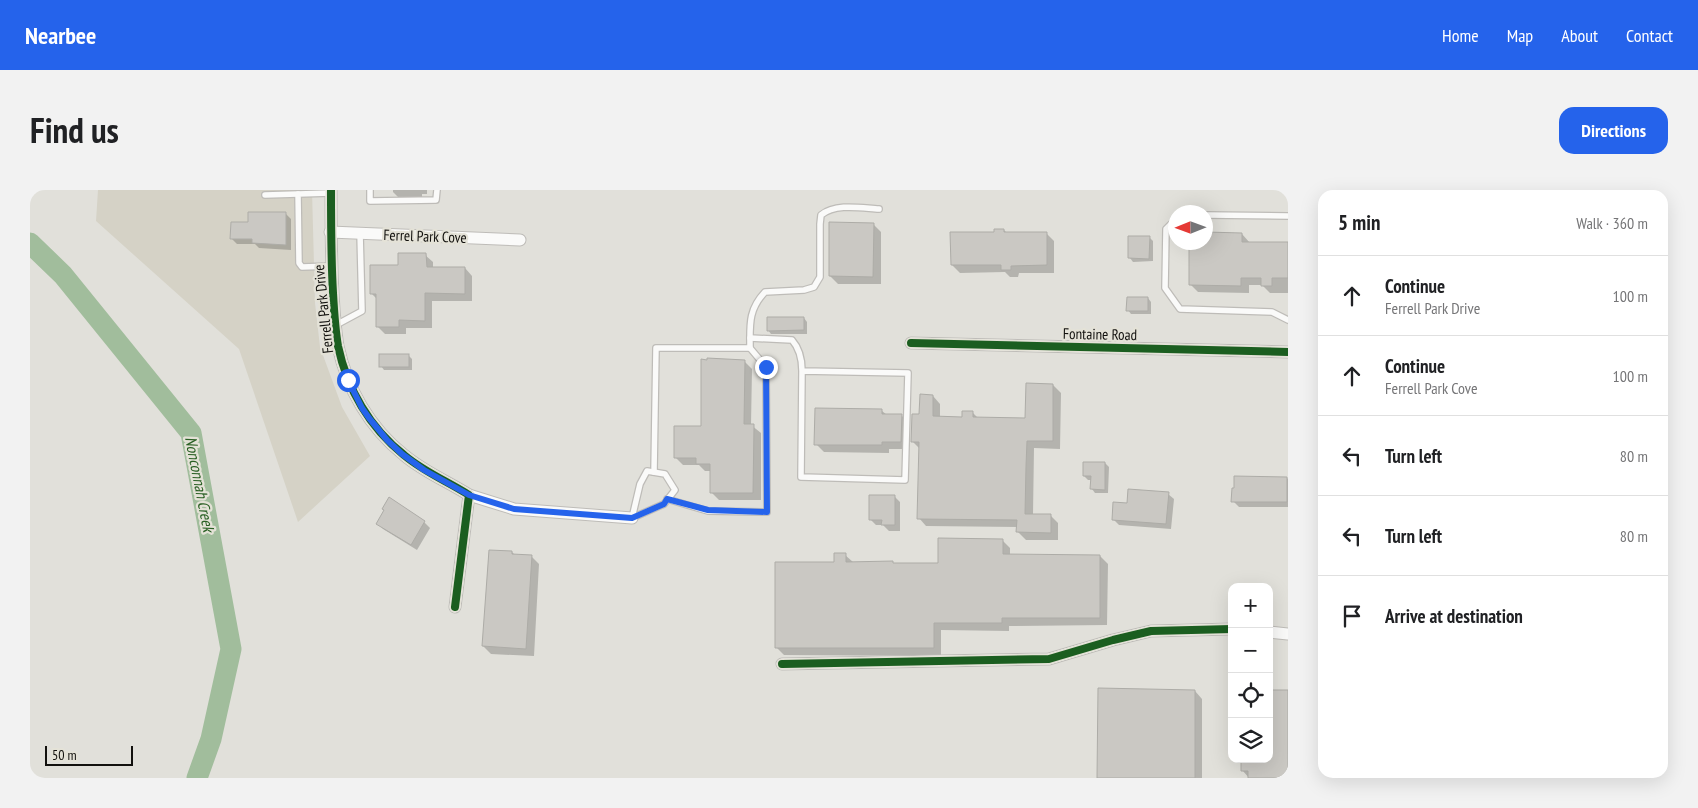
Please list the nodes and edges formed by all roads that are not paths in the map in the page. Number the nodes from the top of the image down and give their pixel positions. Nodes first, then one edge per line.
1 (370, 190) edge
2 (437, 190) edge
3 (331, 191) edge
4 (298, 194) junction
5 (265, 195) dead end
6 (879, 209) dead end
7 (1213, 215) edge
8 (1288, 216) edge
9 (1168, 227) edge
10 (330, 232) junction
11 (360, 233) junction
12 (520, 240) dead end
13 (331, 266) junction
14 (1288, 320) edge
15 (336, 325) junction
16 (750, 338) junction
17 (911, 343) dead end
18 (750, 348) junction
19 (1288, 352) edge
20 (802, 371) junction
21 (654, 472) junction
22 (469, 495) junction
23 (667, 499) junction
24 (632, 518) junction
25 (455, 607) dead end
26 (1228, 629) edge
27 (1273, 632) edge
28 (1288, 634) edge
29 (782, 664) dead end

1 - 2 lane
3 - 4 lane
3 - 10 street, Ferrell Park Drive
4 - 5 lane
4 - 13 lane
6 - 16 lane
7 - 8 lane
9 - 14 lane
10 - 11 street, Ferrel Park Cove
10 - 13 street, Ferrell Park Drive
11 - 12 street, Ferrel Park Cove
11 - 15 lane
13 - 15 street, Ferrell Park Drive
15 - 22 street, Ferrell Park Drive
16 - 18 lane
16 - 20 lane
17 - 19 street, Fontaine Road
18 - 21 lane
18 - 23 lane
20 - 20 lane
21 - 23 lane
21 - 24 lane
22 - 24 street, Ferrell Park Drive
22 - 25 street
23 - 24 lane
26 - 29 street
27 - 28 street

